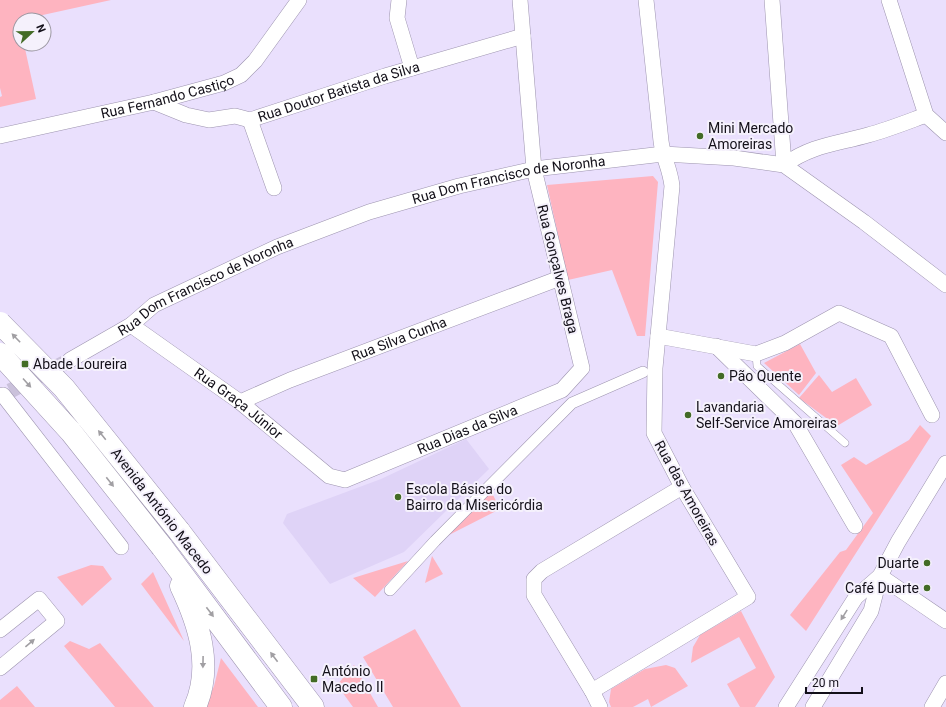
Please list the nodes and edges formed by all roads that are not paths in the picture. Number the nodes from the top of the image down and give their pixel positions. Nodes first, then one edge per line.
1 (299, 0) edge
2 (399, 0) edge
3 (520, 0) edge
4 (646, 0) edge
5 (772, 0) edge
6 (889, 0) edge
7 (523, 36) junction
8 (412, 68) junction
9 (154, 102) junction
10 (926, 114) junction
11 (250, 120) junction
12 (946, 133) edge
13 (0, 136) edge
14 (663, 154) junction
15 (784, 165) junction
16 (534, 169) junction
17 (274, 188) dead end
18 (560, 278) junction
19 (946, 285) edge
20 (0, 323) edge
21 (131, 324) junction
22 (658, 336) junction
23 (716, 346) junction
24 (0, 354) edge
25 (756, 354) junction
26 (70, 360) tunnel mouth
27 (582, 368) joint
28 (643, 372) dead end
29 (4, 394) edge
30 (240, 402) junction
31 (932, 415) dead end
32 (845, 443) dead end
33 (946, 463) edge
34 (345, 480) joint
35 (682, 487) junction
36 (855, 526) dead end
37 (121, 547) dead end
38 (162, 547) junction
39 (880, 576) junction
40 (390, 590) dead end
41 (946, 621) edge
42 (0, 630) edge
43 (0, 668) edge
44 (946, 683) edge
45 (592, 691) junction
46 (194, 707) edge
47 (281, 707) edge
48 (312, 707) edge
49 (600, 707) edge
50 (786, 707) edge
51 (813, 707) edge
52 (932, 707) edge

1 - 9 street, Rua Fernando Castiço
2 - 8 street
3 - 7 street, Rua Gonçalves Braga
4 - 14 street, Rua das Amoreiras
5 - 15 street
6 - 10 street
7 - 8 street, Rua Doutor Batista da Silva
7 - 16 street, Rua Gonçalves Braga
8 - 11 street, Rua Doutor Batista da Silva
9 - 11 street, Rua Doutor Batista da Silva
9 - 13 street, Rua Fernando Castiço
10 - 12 street
10 - 15 street
11 - 17 street
14 - 15 street, Rua Dom Francisco de Noronha
14 - 16 street, Rua Dom Francisco de Noronha
14 - 22 street, Rua das Amoreiras
15 - 19 street, Rua Dom Francisco de Noronha
16 - 18 street, Rua Gonçalves Braga
16 - 21 street, Rua Dom Francisco de Noronha
18 - 27 street, Rua Gonçalves Braga
18 - 30 street, Rua Silva Cunha
48 -> 20 highway, Avenida António Macedo, bridge
21 - 26 street, Rua Dom Francisco de Noronha
21 - 30 street, Rua Graça Júnior
22 - 23 street
22 - 35 street, Rua das Amoreiras
23 - 25 street
23 - 36 street
24 -> 38 highway, Avenida António Macedo, bridge
25 - 31 street
25 - 32 lane
27 - 34 street, Rua Dias da Silva
28 - 40 street
29 - 37 street
30 - 34 street, Rua Graça Júnior
33 - 39 street
35 - 45 street
35 - 45 street, Rua das Amoreiras
38 -> 46 highway
38 -> 47 highway, Avenida António Macedo
39 - 41 street
39 -> 50 street
39 - 51 street
43 -> 42 street
44 - 52 street
45 - 49 street

